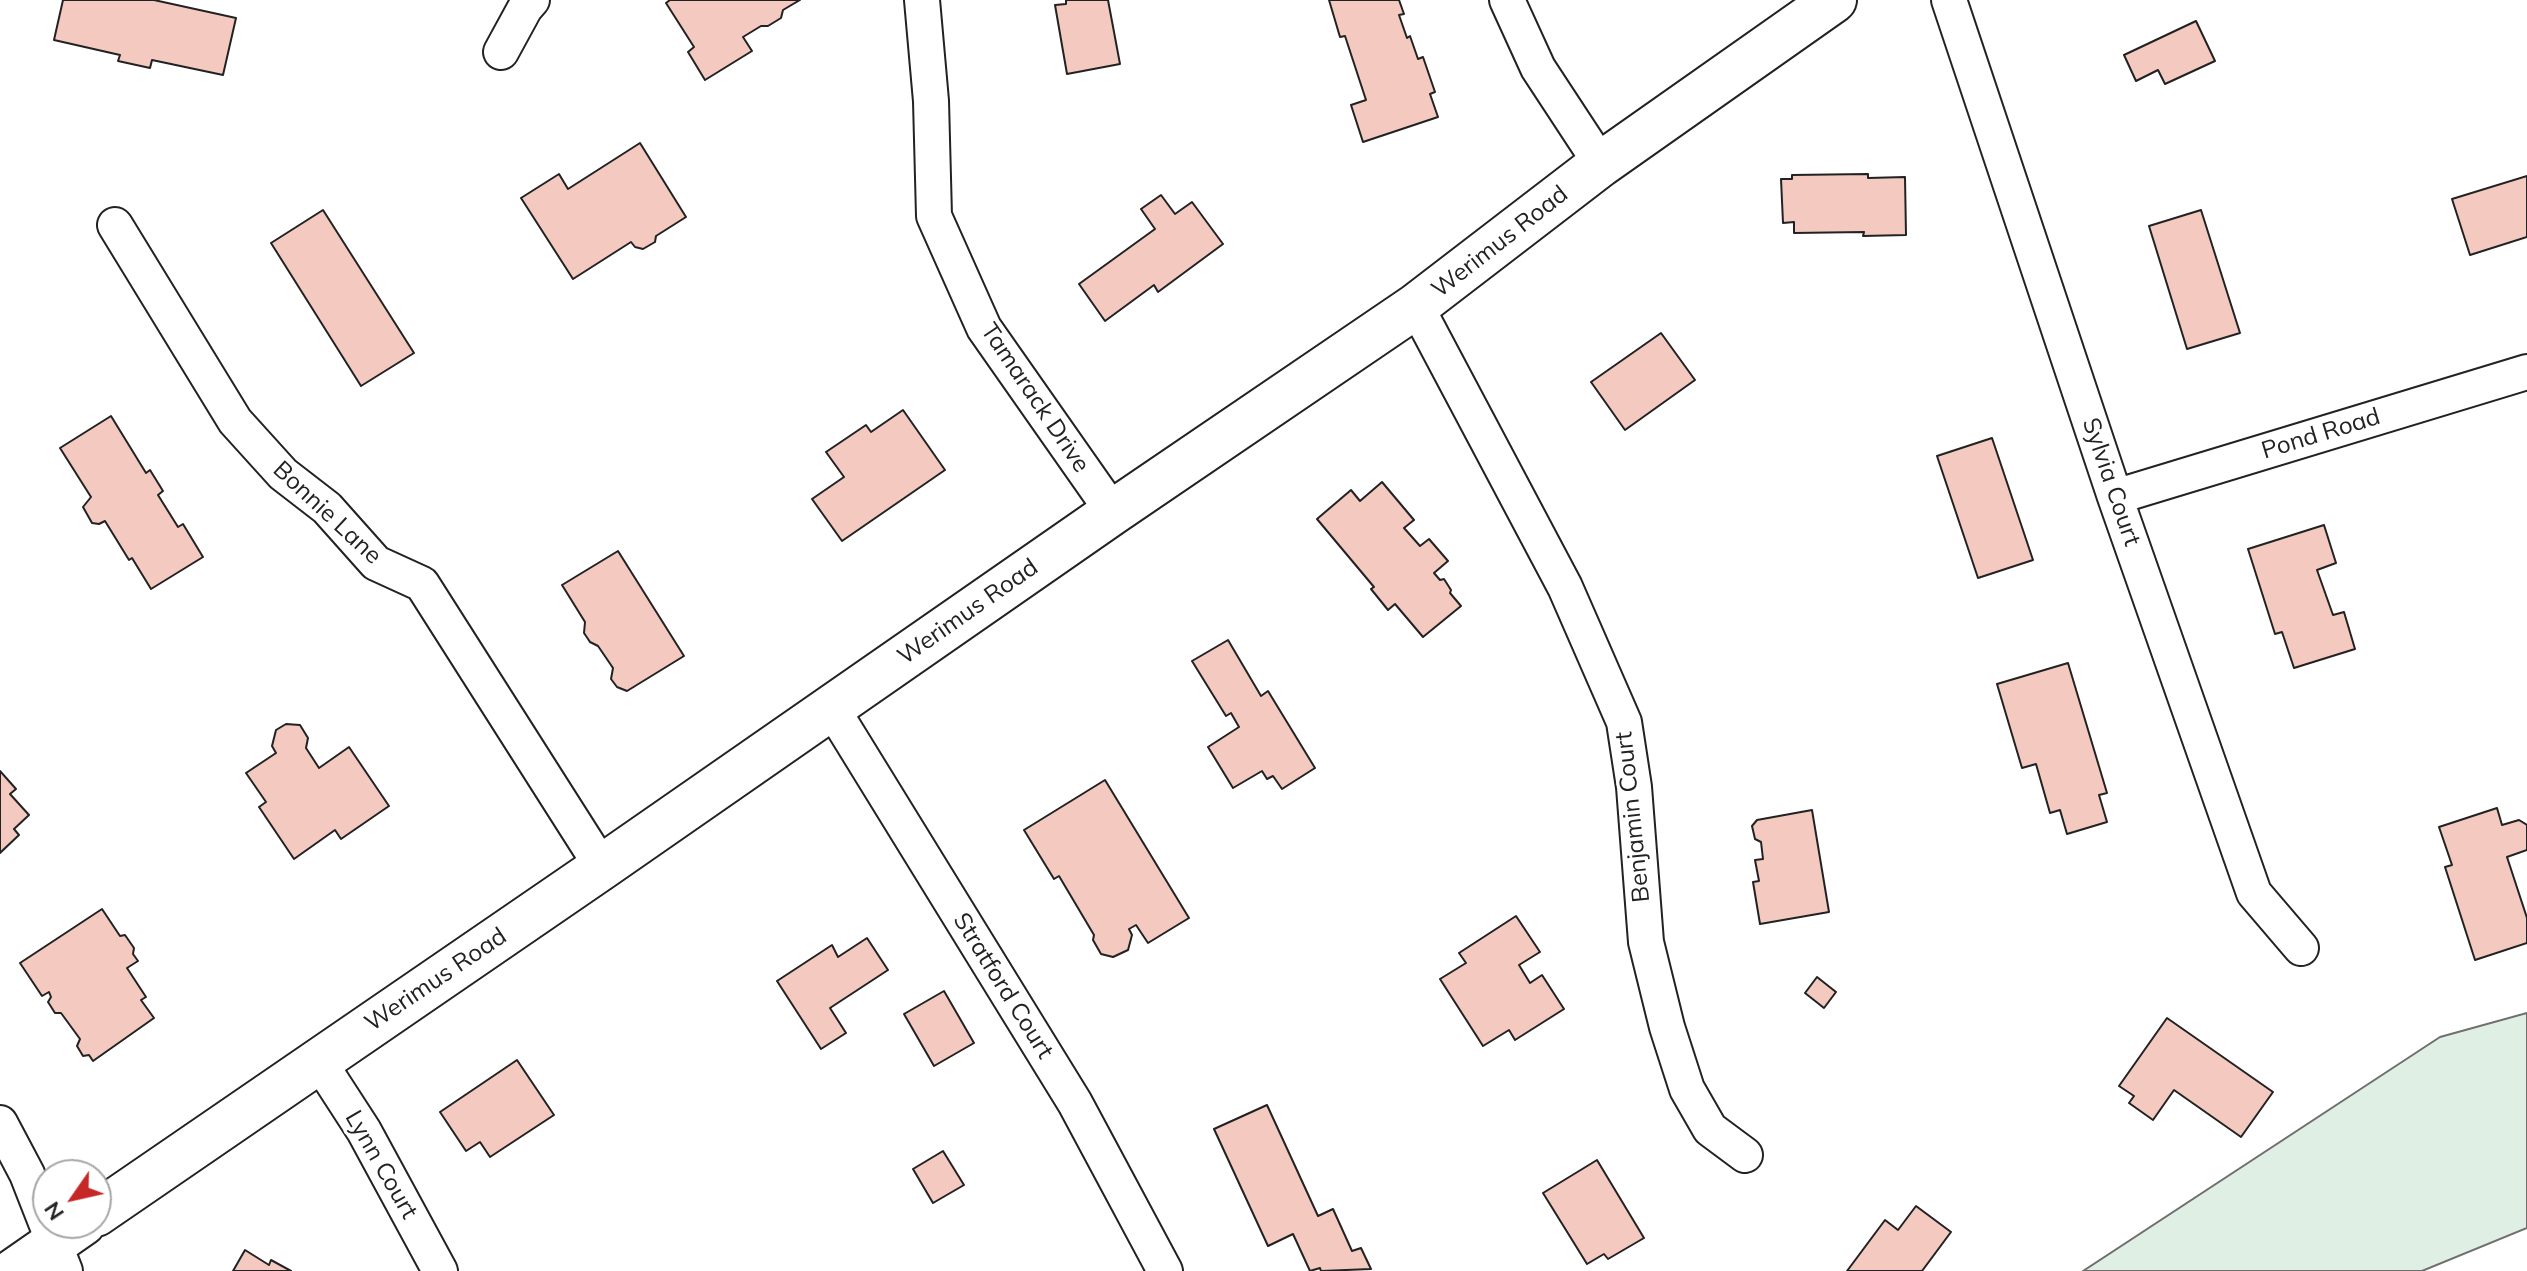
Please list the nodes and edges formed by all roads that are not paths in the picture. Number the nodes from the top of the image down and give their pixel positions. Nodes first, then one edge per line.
1 (532, 0) edge
2 (922, 0) edge
3 (1507, 0) edge
4 (1834, 0) edge
5 (1949, 0) edge
6 (501, 52) dead end
7 (1601, 164) junction
8 (115, 225) dead end
9 (1416, 306) junction
10 (2527, 372) edge
11 (2115, 497) junction
12 (1113, 512) junction
13 (831, 707) junction
14 (602, 867) junction
15 (2301, 948) dead end
16 (318, 1060) junction
17 (0, 1123) edge
18 (1745, 1155) dead end
19 (112, 1203) edge
20 (68, 1245) edge
21 (14, 1271) edge
22 (440, 1271) edge
23 (1165, 1271) edge

1 - 6 street
2 - 12 street, Tamarack Drive
3 - 7 street
4 - 7 main road, Werimus Road
5 - 11 street, Sylvia Court
7 - 9 main road, Werimus Road
8 - 14 street, Bonnie Lane
9 - 12 main road, Werimus Road
9 - 18 street, Benjamin Court
10 - 11 street, Pond Road
11 - 15 street, Sylvia Court
12 - 13 main road, Werimus Road
13 - 14 main road, Werimus Road
13 - 23 street, Stratford Court
14 - 16 main road, Werimus Road
16 - 19 main road, Werimus Road
16 - 22 street, Lynn Court
17 - 20 street
20 - 21 main road

